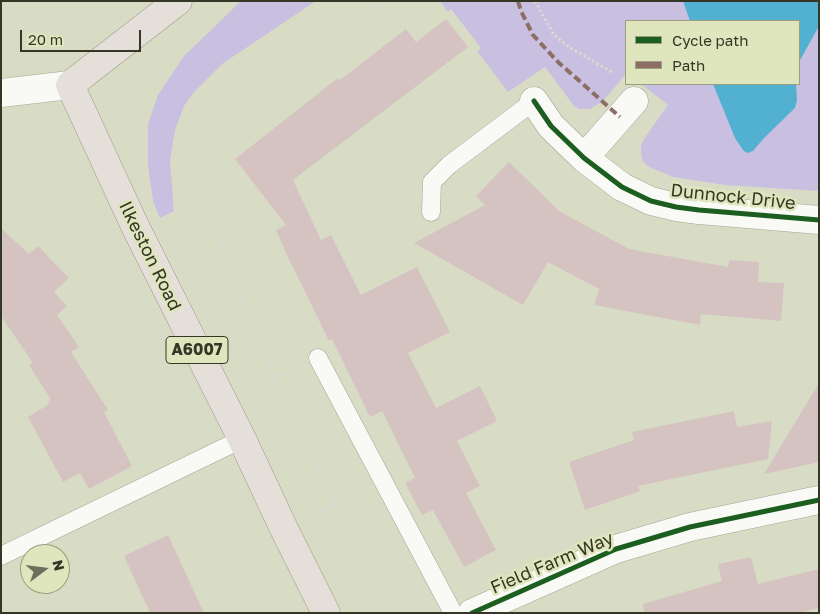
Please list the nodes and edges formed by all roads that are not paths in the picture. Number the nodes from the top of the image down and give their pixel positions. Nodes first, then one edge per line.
1 (178, 1) edge
2 (70, 85) junction
3 (1, 93) edge
4 (534, 101) joint
5 (634, 102) dead end
6 (584, 158) junction
7 (431, 212) dead end
8 (819, 220) edge
9 (318, 358) dead end
10 (242, 439) junction
11 (819, 500) edge
12 (1, 556) edge
13 (326, 613) edge
14 (453, 613) edge
15 (472, 613) edge

1 - 2 main road
2 - 3 street
2 - 10 main road, Ilkeston Road / A6007
4 - 6 street, Dunnock Drive
4 - 7 lane
5 - 6 street
6 - 8 street, Dunnock Drive
9 - 14 lane
10 - 12 lane
10 - 13 main road, Ilkeston Road / A6007
11 - 15 street, Field Farm Way

